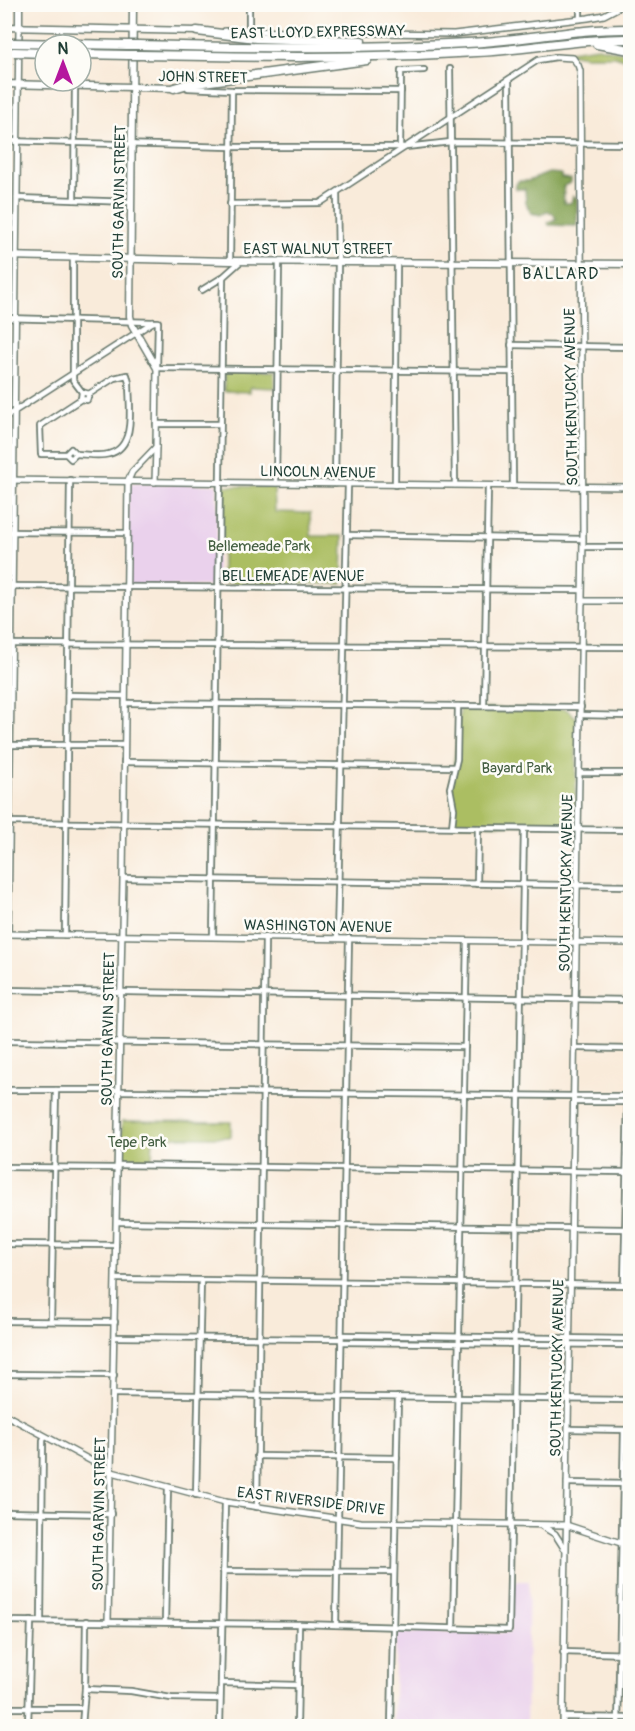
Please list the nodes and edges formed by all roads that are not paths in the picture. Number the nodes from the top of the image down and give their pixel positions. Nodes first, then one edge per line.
1 (19, 4) edge
2 (133, 4) edge
3 (249, 4) edge
4 (580, 4) edge
5 (625, 4) edge
6 (580, 20) junction
7 (4, 27) edge
8 (19, 27) junction
9 (630, 28) edge
10 (133, 30) junction
11 (197, 31) junction
12 (249, 31) junction
13 (630, 39) edge
14 (570, 42) junction
15 (403, 45) junction
16 (93, 46) edge
17 (33, 47) edge
18 (8, 49) edge
19 (128, 50) junction
20 (630, 50) edge
21 (33, 52) edge
22 (93, 53) edge
23 (397, 55) junction
24 (556, 57) joint
25 (450, 69) dead end
26 (424, 70) dead end
27 (508, 80) junction
28 (4, 84) edge
29 (18, 84) junction
30 (33, 85) edge
31 (93, 86) edge
32 (133, 87) junction
33 (174, 88) junction
34 (232, 90) junction
35 (401, 91) junction
36 (75, 93) edge
37 (451, 118) junction
38 (4, 141) edge
39 (18, 141) junction
40 (451, 142) junction
41 (509, 142) junction
42 (75, 143) junction
43 (581, 143) junction
44 (630, 144) edge
45 (132, 145) junction
46 (231, 147) junction
47 (400, 147) junction
48 (408, 147) junction
49 (337, 193) junction
50 (17, 198) junction
51 (74, 200) junction
52 (131, 202) junction
53 (230, 204) junction
54 (4, 256) edge
55 (16, 256) junction
56 (73, 257) junction
57 (130, 259) junction
58 (230, 261) junction
59 (241, 261) junction
60 (279, 261) junction
61 (338, 261) junction
62 (397, 262) junction
63 (453, 262) junction
64 (511, 262) junction
65 (582, 263) junction
66 (630, 264) edge
67 (223, 277) junction
68 (202, 290) dead end
69 (4, 318) edge
70 (15, 318) junction
71 (72, 320) junction
72 (131, 321) junction
73 (153, 322) junction
74 (137, 333) junction
75 (511, 345) junction
76 (582, 347) junction
77 (630, 347) edge
78 (157, 368) junction
79 (221, 369) junction
80 (278, 370) junction
81 (337, 370) junction
82 (396, 371) junction
83 (453, 372) junction
84 (511, 372) junction
85 (73, 374) junction
86 (82, 392) junction
87 (89, 394) junction
88 (81, 399) junction
89 (14, 412) junction
90 (4, 418) edge
91 (156, 424) junction
92 (220, 424) junction
93 (156, 447) junction
94 (4, 480) edge
95 (13, 480) junction
96 (70, 480) junction
97 (128, 481) junction
98 (155, 482) junction
99 (219, 483) junction
100 (276, 483) junction
101 (335, 484) junction
102 (348, 484) junction
103 (395, 485) junction
104 (455, 485) junction
105 (488, 486) junction
106 (513, 486) junction
107 (584, 487) junction
108 (630, 487) edge
109 (4, 532) edge
110 (12, 532) junction
111 (70, 532) junction
112 (126, 533) junction
113 (346, 535) junction
114 (487, 537) junction
115 (584, 539) junction
116 (583, 547) junction
117 (630, 548) edge
118 (4, 586) edge
119 (12, 586) junction
120 (69, 587) junction
121 (126, 587) junction
122 (218, 588) junction
123 (345, 588) junction
124 (486, 589) junction
125 (582, 590) junction
126 (582, 601) junction
127 (630, 601) edge
128 (8, 644) edge
129 (68, 644) junction
130 (126, 645) junction
131 (217, 645) junction
132 (344, 646) junction
133 (485, 647) junction
134 (582, 647) junction
135 (630, 647) edge
136 (68, 695) junction
137 (125, 696) junction
138 (125, 703) junction
139 (216, 704) junction
140 (343, 705) junction
141 (458, 706) junction
142 (484, 706) junction
143 (581, 707) junction
144 (581, 715) junction
145 (630, 716) edge
146 (7, 745) edge
147 (67, 745) junction
148 (124, 745) junction
149 (124, 762) junction
150 (215, 763) junction
151 (341, 765) junction
152 (455, 767) junction
153 (580, 773) junction
154 (630, 773) edge
155 (7, 822) edge
156 (66, 822) junction
157 (123, 822) junction
158 (215, 823) junction
159 (340, 825) junction
160 (452, 827) junction
161 (478, 828) junction
162 (524, 829) junction
163 (579, 829) junction
164 (630, 830) edge
165 (123, 878) junction
166 (214, 879) junction
167 (339, 881) junction
168 (477, 884) junction
169 (523, 884) junction
170 (578, 885) junction
171 (630, 886) edge
172 (6, 934) edge
173 (65, 935) junction
174 (122, 935) junction
175 (213, 936) junction
176 (265, 937) junction
177 (337, 938) junction
178 (349, 938) junction
179 (467, 940) junction
180 (522, 942) junction
181 (578, 942) junction
182 (630, 943) edge
183 (4, 990) edge
184 (120, 991) junction
185 (264, 993) junction
186 (348, 994) junction
187 (466, 996) junction
188 (521, 998) junction
189 (577, 999) junction
190 (630, 1000) edge
191 (4, 1041) edge
192 (119, 1041) junction
193 (263, 1044) junction
194 (347, 1045) junction
195 (465, 1047) junction
196 (576, 1048) junction
197 (630, 1049) edge
198 (4, 1090) edge
199 (56, 1090) junction
200 (118, 1091) junction
201 (262, 1093) junction
202 (346, 1094) junction
203 (464, 1095) junction
204 (520, 1096) junction
205 (575, 1098) junction
206 (629, 1099) edge
207 (4, 1167) edge
208 (54, 1167) junction
209 (117, 1167) junction
210 (261, 1167) junction
211 (345, 1168) junction
212 (463, 1169) junction
213 (518, 1170) junction
214 (573, 1171) junction
215 (627, 1172) junction
216 (117, 1222) junction
217 (261, 1224) junction
218 (344, 1225) junction
219 (462, 1227) junction
220 (517, 1227) junction
221 (572, 1228) junction
222 (625, 1229) junction
223 (4, 1244) edge
224 (52, 1245) junction
225 (116, 1245) junction
226 (116, 1279) junction
227 (201, 1280) junction
228 (260, 1281) junction
229 (343, 1282) junction
230 (460, 1283) junction
231 (516, 1284) junction
232 (570, 1285) junction
233 (624, 1285) junction
234 (630, 1286) edge
235 (4, 1321) edge
236 (51, 1321) junction
237 (115, 1322) junction
238 (115, 1337) junction
239 (200, 1338) junction
240 (341, 1338) junction
241 (259, 1339) junction
242 (630, 1339) edge
243 (459, 1340) junction
244 (515, 1341) junction
245 (569, 1342) junction
246 (630, 1345) edge
247 (4, 1374) edge
248 (114, 1375) junction
249 (113, 1394) junction
250 (198, 1395) junction
251 (258, 1396) junction
252 (341, 1396) junction
253 (398, 1398) junction
254 (458, 1398) junction
255 (513, 1399) junction
256 (568, 1400) junction
257 (630, 1400) edge
258 (4, 1414) edge
259 (568, 1429) junction
260 (624, 1430) junction
261 (630, 1430) edge
262 (45, 1437) junction
263 (257, 1456) junction
264 (340, 1457) junction
265 (397, 1458) junction
266 (112, 1472) junction
267 (567, 1483) junction
268 (623, 1484) junction
269 (630, 1484) edge
270 (168, 1487) junction
271 (196, 1495) junction
272 (225, 1502) junction
273 (257, 1507) junction
274 (4, 1512) edge
275 (42, 1513) junction
276 (111, 1514) junction
277 (338, 1519) junction
278 (395, 1522) junction
279 (456, 1524) junction
280 (511, 1524) junction
281 (529, 1524) junction
282 (566, 1525) junction
283 (622, 1543) junction
284 (630, 1546) edge
285 (565, 1554) junction
286 (223, 1571) junction
287 (337, 1571) junction
288 (394, 1572) junction
289 (41, 1620) junction
290 (4, 1621) edge
291 (31, 1621) junction
292 (86, 1621) junction
293 (108, 1621) junction
294 (165, 1622) junction
295 (222, 1623) junction
296 (299, 1624) junction
297 (336, 1625) junction
298 (394, 1627) junction
299 (453, 1629) junction
300 (563, 1652) junction
301 (620, 1654) junction
302 (630, 1654) edge
303 (221, 1683) junction
304 (298, 1685) junction
305 (85, 1689) junction
306 (220, 1699) junction
307 (4, 1708) edge
308 (28, 1708) junction
309 (83, 1708) junction
310 (563, 1718) junction
311 (618, 1718) junction
312 (630, 1718) edge
313 (28, 1726) edge
314 (82, 1726) edge
315 (220, 1726) edge
316 (297, 1726) edge
317 (391, 1726) edge
318 (563, 1726) edge
319 (618, 1726) edge

1 - 8 main road
2 - 10 main road, SOUTH GARVIN STREET
3 - 12 street
4 - 6 street
5 - 6 street
6 - 12 street
7 - 8 main road
8 - 10 main road
8 - 29 street
9 - 15 highway, EAST LLOYD EXPRESSWAY
10 - 11 main road
10 - 32 main road, SOUTH GARVIN STREET
11 - 12 street
11 - 15 highway
13 - 14 highway, EAST LLOYD EXPRESSWAY
14 - 20 highway
14 - 23 highway, EAST LLOYD EXPRESSWAY
15 - 19 highway, EAST LLOYD EXPRESSWAY, bridge
16 - 19 highway, EAST LLOYD EXPRESSWAY
17 - 18 highway, EAST LLOYD EXPRESSWAY, bridge
18 - 21 highway, EAST LLOYD EXPRESSWAY, bridge
19 - 22 highway, EAST LLOYD EXPRESSWAY
19 - 23 highway, EAST LLOYD EXPRESSWAY, bridge
23 - 33 highway
24 - 27 street
24 - 43 street, SOUTH KENTUCKY AVENUE
25 - 37 street
26 - 35 street
27 - 37 street
27 - 41 street
28 - 29 main road, JOHN STREET
29 - 30 main road, JOHN STREET
29 - 39 street
31 - 32 main road, JOHN STREET
32 - 33 main road, JOHN STREET
32 - 45 main road, SOUTH GARVIN STREET
33 - 34 street, JOHN STREET
34 - 35 street, JOHN STREET
34 - 46 street
35 - 47 street
36 - 42 street
37 - 40 street
37 - 48 street
38 - 39 street
39 - 42 street
39 - 50 street
40 - 41 street
40 - 48 street
40 - 63 street
41 - 43 street
41 - 64 street
42 - 45 street
42 - 51 street
43 - 44 street
43 - 65 street, SOUTH KENTUCKY AVENUE
45 - 46 street
45 - 52 main road, SOUTH GARVIN STREET
46 - 47 street
46 - 53 street
47 - 48 street
48 - 49 street
49 - 53 street
49 - 61 street
50 - 51 street
50 - 55 street
51 - 52 street
52 - 57 main road, SOUTH GARVIN STREET
53 - 58 street
54 - 55 main road, EAST WALNUT STREET
55 - 56 main road, EAST WALNUT STREET
55 - 70 street
56 - 57 main road, EAST WALNUT STREET
56 - 71 street
57 - 58 main road, EAST WALNUT STREET
57 - 72 main road, SOUTH GARVIN STREET
58 - 59 main road, EAST WALNUT STREET
59 - 60 main road, EAST WALNUT STREET
59 - 67 street
60 - 61 main road, EAST WALNUT STREET
60 - 80 street
61 - 62 main road, EAST WALNUT STREET
61 - 81 street
62 - 63 main road, EAST WALNUT STREET
62 - 82 street
63 - 64 main road, EAST WALNUT STREET
63 - 83 street
64 - 65 main road, EAST WALNUT STREET
64 - 75 street
65 - 66 main road, EAST WALNUT STREET
65 - 76 street, SOUTH KENTUCKY AVENUE
67 - 68 street
67 - 79 street
69 - 70 street
70 - 71 street
70 - 89 street
71 - 72 street
71 - 85 street
72 - 73 street
72 - 74 main road, SOUTH GARVIN STREET
73 - 74 street
73 - 78 street
74 - 78 main road, SOUTH GARVIN STREET
74 - 85 street
75 - 76 street
75 - 84 street
76 - 77 street
76 - 107 street, SOUTH KENTUCKY AVENUE
78 - 79 street
78 - 91 street
79 - 80 street
79 - 92 street
80 - 81 street
80 - 100 street
81 - 82 street
81 - 101 street
82 - 83 street
82 - 103 street
83 - 84 street
83 - 104 street
84 - 106 street
85 - 86 street
85 - 89 street
86 - 87 street
86 - 88 street
87 - 88 street
87 - 88 street
89 - 90 street
89 - 95 street
91 - 92 street
91 - 93 street
92 - 99 street
93 - 97 street
93 - 98 street
94 - 95 street, LINCOLN AVENUE
95 - 96 street, LINCOLN AVENUE
95 - 110 street
96 - 97 street, LINCOLN AVENUE
96 - 111 street
97 - 98 street, LINCOLN AVENUE
97 - 112 street, SOUTH GARVIN STREET
98 - 99 street, LINCOLN AVENUE
99 - 100 street, LINCOLN AVENUE
99 - 122 street
100 - 101 street, LINCOLN AVENUE
101 - 102 street, LINCOLN AVENUE
102 - 103 street, LINCOLN AVENUE
102 - 113 street
103 - 104 street, LINCOLN AVENUE
104 - 105 street, LINCOLN AVENUE
105 - 106 street, LINCOLN AVENUE
105 - 114 street
106 - 107 street, LINCOLN AVENUE
107 - 108 street, LINCOLN AVENUE
107 - 115 street, SOUTH KENTUCKY AVENUE
109 - 110 street
110 - 111 street
110 - 119 street
111 - 112 street
111 - 120 street
112 - 121 street, SOUTH GARVIN STREET
113 - 114 street
113 - 123 street
114 - 115 street
114 - 124 street
115 - 116 street, SOUTH KENTUCKY AVENUE
116 - 117 street
116 - 125 street, SOUTH KENTUCKY AVENUE
118 - 119 street, BELLEMEADE AVENUE
119 - 120 street, BELLEMEADE AVENUE
119 - 128 street
120 - 121 street, BELLEMEADE AVENUE
120 - 129 street
121 - 122 street, BELLEMEADE AVENUE
121 - 130 street, SOUTH GARVIN STREET
122 - 123 street, BELLEMEADE AVENUE
122 - 131 street
123 - 124 street, BELLEMEADE AVENUE
123 - 132 street
124 - 125 street, BELLEMEADE AVENUE
124 - 133 street
125 - 126 street, SOUTH KENTUCKY AVENUE
126 - 127 street
126 - 134 street, SOUTH KENTUCKY AVENUE
128 - 129 street
128 - 146 street
129 - 130 street
129 - 136 street
130 - 131 street
130 - 137 street, SOUTH GARVIN STREET
131 - 132 street
131 - 139 street
132 - 133 street
132 - 140 street
133 - 134 street
133 - 142 street
134 - 135 street
134 - 143 street, SOUTH KENTUCKY AVENUE
136 - 137 street
136 - 147 street
137 - 138 street, SOUTH GARVIN STREET
138 - 139 street
138 - 148 street, SOUTH GARVIN STREET
139 - 140 street
139 - 150 street
140 - 141 street
140 - 151 street
141 - 142 street
141 - 152 street
142 - 143 street
143 - 144 street, SOUTH KENTUCKY AVENUE
144 - 145 street
144 - 153 street, SOUTH KENTUCKY AVENUE
146 - 147 street
146 - 155 street
147 - 148 street
147 - 156 street
148 - 149 street, SOUTH GARVIN STREET
149 - 150 street
149 - 157 street, SOUTH GARVIN STREET
150 - 151 street
150 - 158 street
151 - 152 street
151 - 159 street
152 - 160 street
153 - 154 street
153 - 163 street, SOUTH KENTUCKY AVENUE
155 - 156 street
155 - 172 street
156 - 157 street
156 - 173 street
157 - 158 street
157 - 165 street, SOUTH GARVIN STREET
158 - 159 street
158 - 166 street
159 - 160 street
159 - 167 street
160 - 161 street
161 - 162 street
161 - 168 street
162 - 163 street
162 - 169 street
163 - 164 street
163 - 170 street, SOUTH KENTUCKY AVENUE
165 - 166 street
165 - 174 street, SOUTH GARVIN STREET
166 - 167 street
166 - 175 street
167 - 168 street
167 - 177 street
168 - 169 street
169 - 170 street
169 - 180 street
170 - 171 street
170 - 181 street, SOUTH KENTUCKY AVENUE
172 - 173 street, WASHINGTON AVENUE
173 - 174 street, WASHINGTON AVENUE
174 - 175 street, WASHINGTON AVENUE
174 - 184 street, SOUTH GARVIN STREET
175 - 176 street, WASHINGTON AVENUE
176 - 177 street, WASHINGTON AVENUE
176 - 185 street
177 - 178 street, WASHINGTON AVENUE
178 - 179 street, WASHINGTON AVENUE
178 - 186 street
179 - 180 street, WASHINGTON AVENUE
179 - 187 street
180 - 181 street, WASHINGTON AVENUE
180 - 188 street
181 - 182 street, WASHINGTON AVENUE
181 - 189 street, SOUTH KENTUCKY AVENUE
183 - 184 street
184 - 185 street
184 - 192 street, SOUTH GARVIN STREET
185 - 186 street
185 - 193 street
186 - 187 street
186 - 194 street
187 - 188 street
187 - 195 street
188 - 189 street
188 - 204 street
189 - 190 street
189 - 196 street, SOUTH KENTUCKY AVENUE
191 - 192 street
192 - 193 street
192 - 200 street, SOUTH GARVIN STREET
193 - 194 street
193 - 201 street
194 - 195 street
194 - 202 street
195 - 203 street
196 - 197 street
196 - 205 street, SOUTH KENTUCKY AVENUE
198 - 199 street
199 - 200 street
199 - 208 street
200 - 201 street
200 - 209 street, SOUTH GARVIN STREET
201 - 202 street
201 - 210 street
202 - 203 street
202 - 211 street
203 - 204 street
203 - 212 street
204 - 205 street
204 - 213 street
205 - 206 street
205 - 214 street, SOUTH KENTUCKY AVENUE
206 - 215 street
207 - 208 street
208 - 209 street
208 - 224 street
209 - 210 street
209 - 216 street, SOUTH GARVIN STREET
210 - 211 street
210 - 217 street
211 - 212 street
211 - 218 street
212 - 213 street
212 - 219 street
213 - 214 street
213 - 220 street
214 - 215 street
214 - 221 street, SOUTH KENTUCKY AVENUE
215 - 222 street
216 - 217 street
216 - 225 street, SOUTH GARVIN STREET
217 - 218 street
217 - 228 street
218 - 219 street
218 - 229 street
219 - 220 street
219 - 230 street
220 - 221 street
220 - 231 street
221 - 222 street
221 - 232 street, SOUTH KENTUCKY AVENUE
222 - 233 street
223 - 224 street
224 - 225 street
224 - 236 street
225 - 226 street, SOUTH GARVIN STREET
226 - 227 street
226 - 237 street, SOUTH GARVIN STREET
227 - 228 street
227 - 239 street
228 - 229 street
228 - 241 street
229 - 230 street
229 - 240 street
230 - 231 street
230 - 243 street
231 - 232 street
231 - 244 street
232 - 233 street
232 - 245 street, SOUTH KENTUCKY AVENUE
233 - 234 street
235 - 236 street
236 - 237 street
237 - 238 street, SOUTH GARVIN STREET
238 - 239 street
238 - 248 street, SOUTH GARVIN STREET
239 - 241 street
239 - 250 street
240 - 241 street
240 - 243 street
240 - 252 street
241 - 251 street
242 - 245 street
243 - 244 street
243 - 254 street
244 - 245 street
244 - 255 street
245 - 246 street
245 - 256 street, SOUTH KENTUCKY AVENUE
247 - 248 street
248 - 249 street, SOUTH GARVIN STREET
249 - 250 street
249 - 266 street, SOUTH GARVIN STREET
250 - 251 street
250 - 271 street
251 - 252 street
251 - 263 street
252 - 253 street
252 - 264 street
253 - 254 street
253 - 265 street
254 - 255 street
254 - 279 street
255 - 256 street
255 - 280 street
256 - 257 street
256 - 259 street, SOUTH KENTUCKY AVENUE
258 - 262 street, EAST RIVERSIDE DRIVE
259 - 260 street
259 - 267 street, SOUTH KENTUCKY AVENUE
260 - 261 street
260 - 268 street
262 - 266 street, EAST RIVERSIDE DRIVE
262 - 275 street
263 - 264 street
263 - 273 street
264 - 265 street
264 - 277 street
265 - 278 street
266 - 270 street, EAST RIVERSIDE DRIVE
266 - 276 street, SOUTH GARVIN STREET
267 - 268 street
267 - 282 street, SOUTH KENTUCKY AVENUE
268 - 269 street
268 - 283 street
270 - 271 street, EAST RIVERSIDE DRIVE
270 - 294 street
271 - 272 street, EAST RIVERSIDE DRIVE
272 - 273 street, EAST RIVERSIDE DRIVE
272 - 286 street
273 - 277 street, EAST RIVERSIDE DRIVE
274 - 275 street
275 - 276 street
275 - 289 street
276 - 293 street, SOUTH GARVIN STREET
277 - 278 street, EAST RIVERSIDE DRIVE
277 - 287 street
278 - 279 street, EAST RIVERSIDE DRIVE
278 - 288 street
279 - 280 street, EAST RIVERSIDE DRIVE
279 - 299 street
280 - 281 street, EAST RIVERSIDE DRIVE
280 - 299 street
281 - 282 street, EAST RIVERSIDE DRIVE
281 - 285 street
282 - 283 street, EAST RIVERSIDE DRIVE
282 - 285 street, SOUTH KENTUCKY AVENUE
283 - 284 street, EAST RIVERSIDE DRIVE
283 - 301 street
285 - 300 street, SOUTH KENTUCKY AVENUE
286 - 287 street
286 - 295 street
287 - 288 street
287 - 297 street
288 - 298 street
289 - 291 street
289 - 292 street
290 - 291 street
291 - 308 street
292 - 293 street
292 - 305 street
293 - 294 street
294 - 295 street
295 - 296 street
295 - 303 street
296 - 297 street
296 - 304 street
297 - 298 street
298 - 299 street
298 - 317 street
300 - 301 street
300 - 310 street, SOUTH KENTUCKY AVENUE
301 - 302 street
301 - 311 street
303 - 304 street
303 - 306 street
304 - 316 street
305 - 306 street
305 - 309 street
306 - 315 street
307 - 308 street
308 - 309 street
308 - 313 street
309 - 314 street
310 - 311 street
310 - 318 street, SOUTH KENTUCKY AVENUE
311 - 312 street
311 - 319 street

